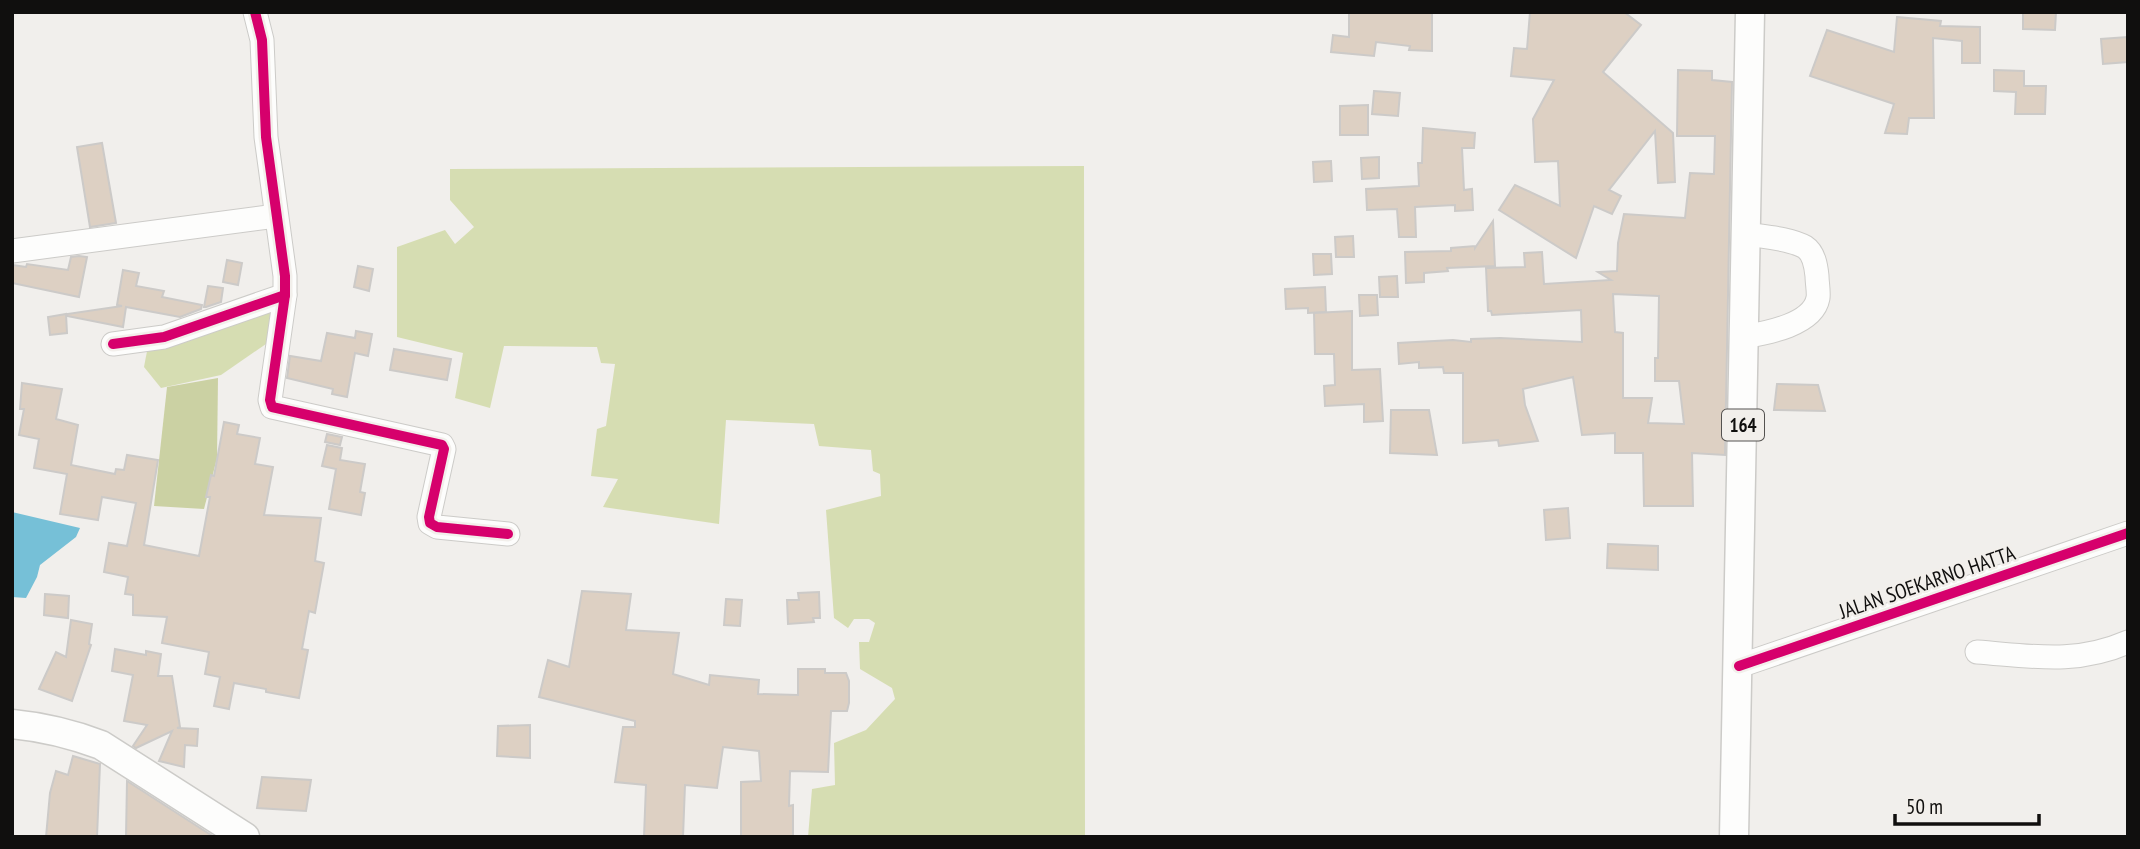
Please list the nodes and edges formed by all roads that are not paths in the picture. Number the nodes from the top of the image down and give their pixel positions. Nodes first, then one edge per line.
1 (255, 12) edge
2 (1750, 12) edge
3 (276, 216) junction
4 (1746, 233) junction
5 (12, 251) edge
6 (285, 295) junction
7 (1744, 337) junction
8 (113, 344) dead end
9 (508, 534) dead end
10 (2128, 534) edge
11 (2128, 642) edge
12 (1977, 652) dead end
13 (1738, 666) junction
14 (12, 724) edge
15 (244, 837) edge
16 (1734, 837) edge

1 - 3 street
2 - 4 main road, 164
3 - 5 street
3 - 6 street
4 - 7 main road, 164
4 - 7 street
6 - 8 street
6 - 9 street
7 - 13 main road, 164
10 - 13 street, JALAN SOEKARNO HATTA
11 - 12 street
13 - 16 main road, 164
14 - 15 main road

